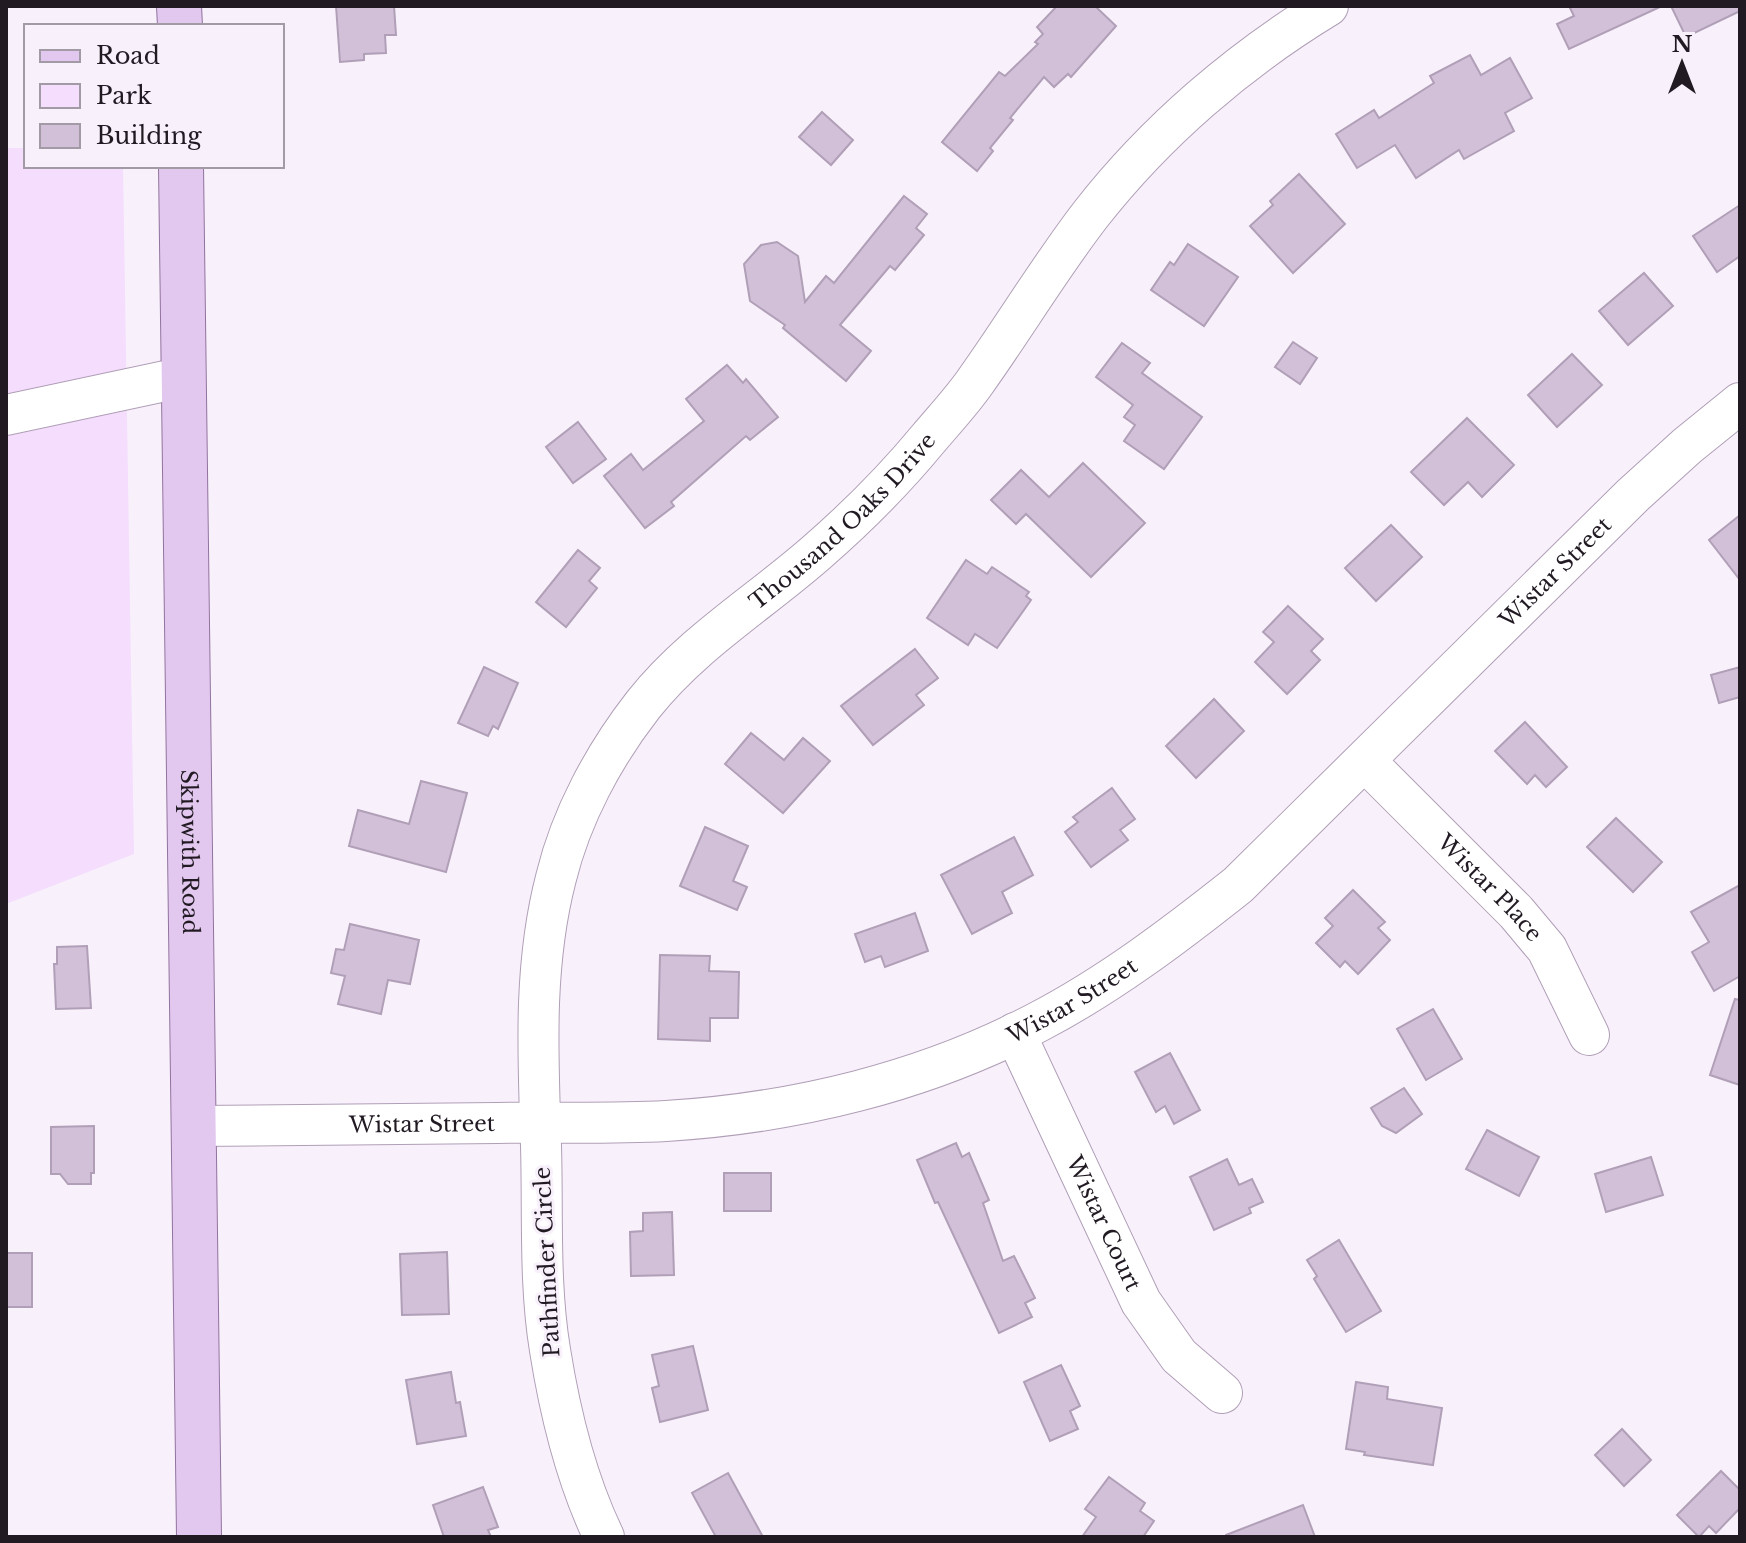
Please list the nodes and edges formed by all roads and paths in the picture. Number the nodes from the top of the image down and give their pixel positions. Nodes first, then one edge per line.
1 (1328, 6) edge
2 (181, 168) edge
3 (184, 377) junction
4 (1740, 403) edge
5 (6, 415) edge
6 (1365, 761) junction
7 (1015, 1033) junction
8 (1589, 1035) dead end
9 (540, 1123) junction
10 (194, 1126) junction
11 (1222, 1393) dead end
12 (199, 1537) edge
13 (604, 1537) edge

1 - 9 street, Thousand Oaks Drive
2 - 3 main road, Skipwith Road
3 - 5 street
3 - 10 main road, Skipwith Road
4 - 6 street, Wistar Street
6 - 7 street, Wistar Street
6 - 8 street, Wistar Place
7 - 9 street, Wistar Street
7 - 11 street, Wistar Court
9 - 10 street, Wistar Street
9 - 13 street, Pathfinder Circle
10 - 12 main road, Skipwith Road

